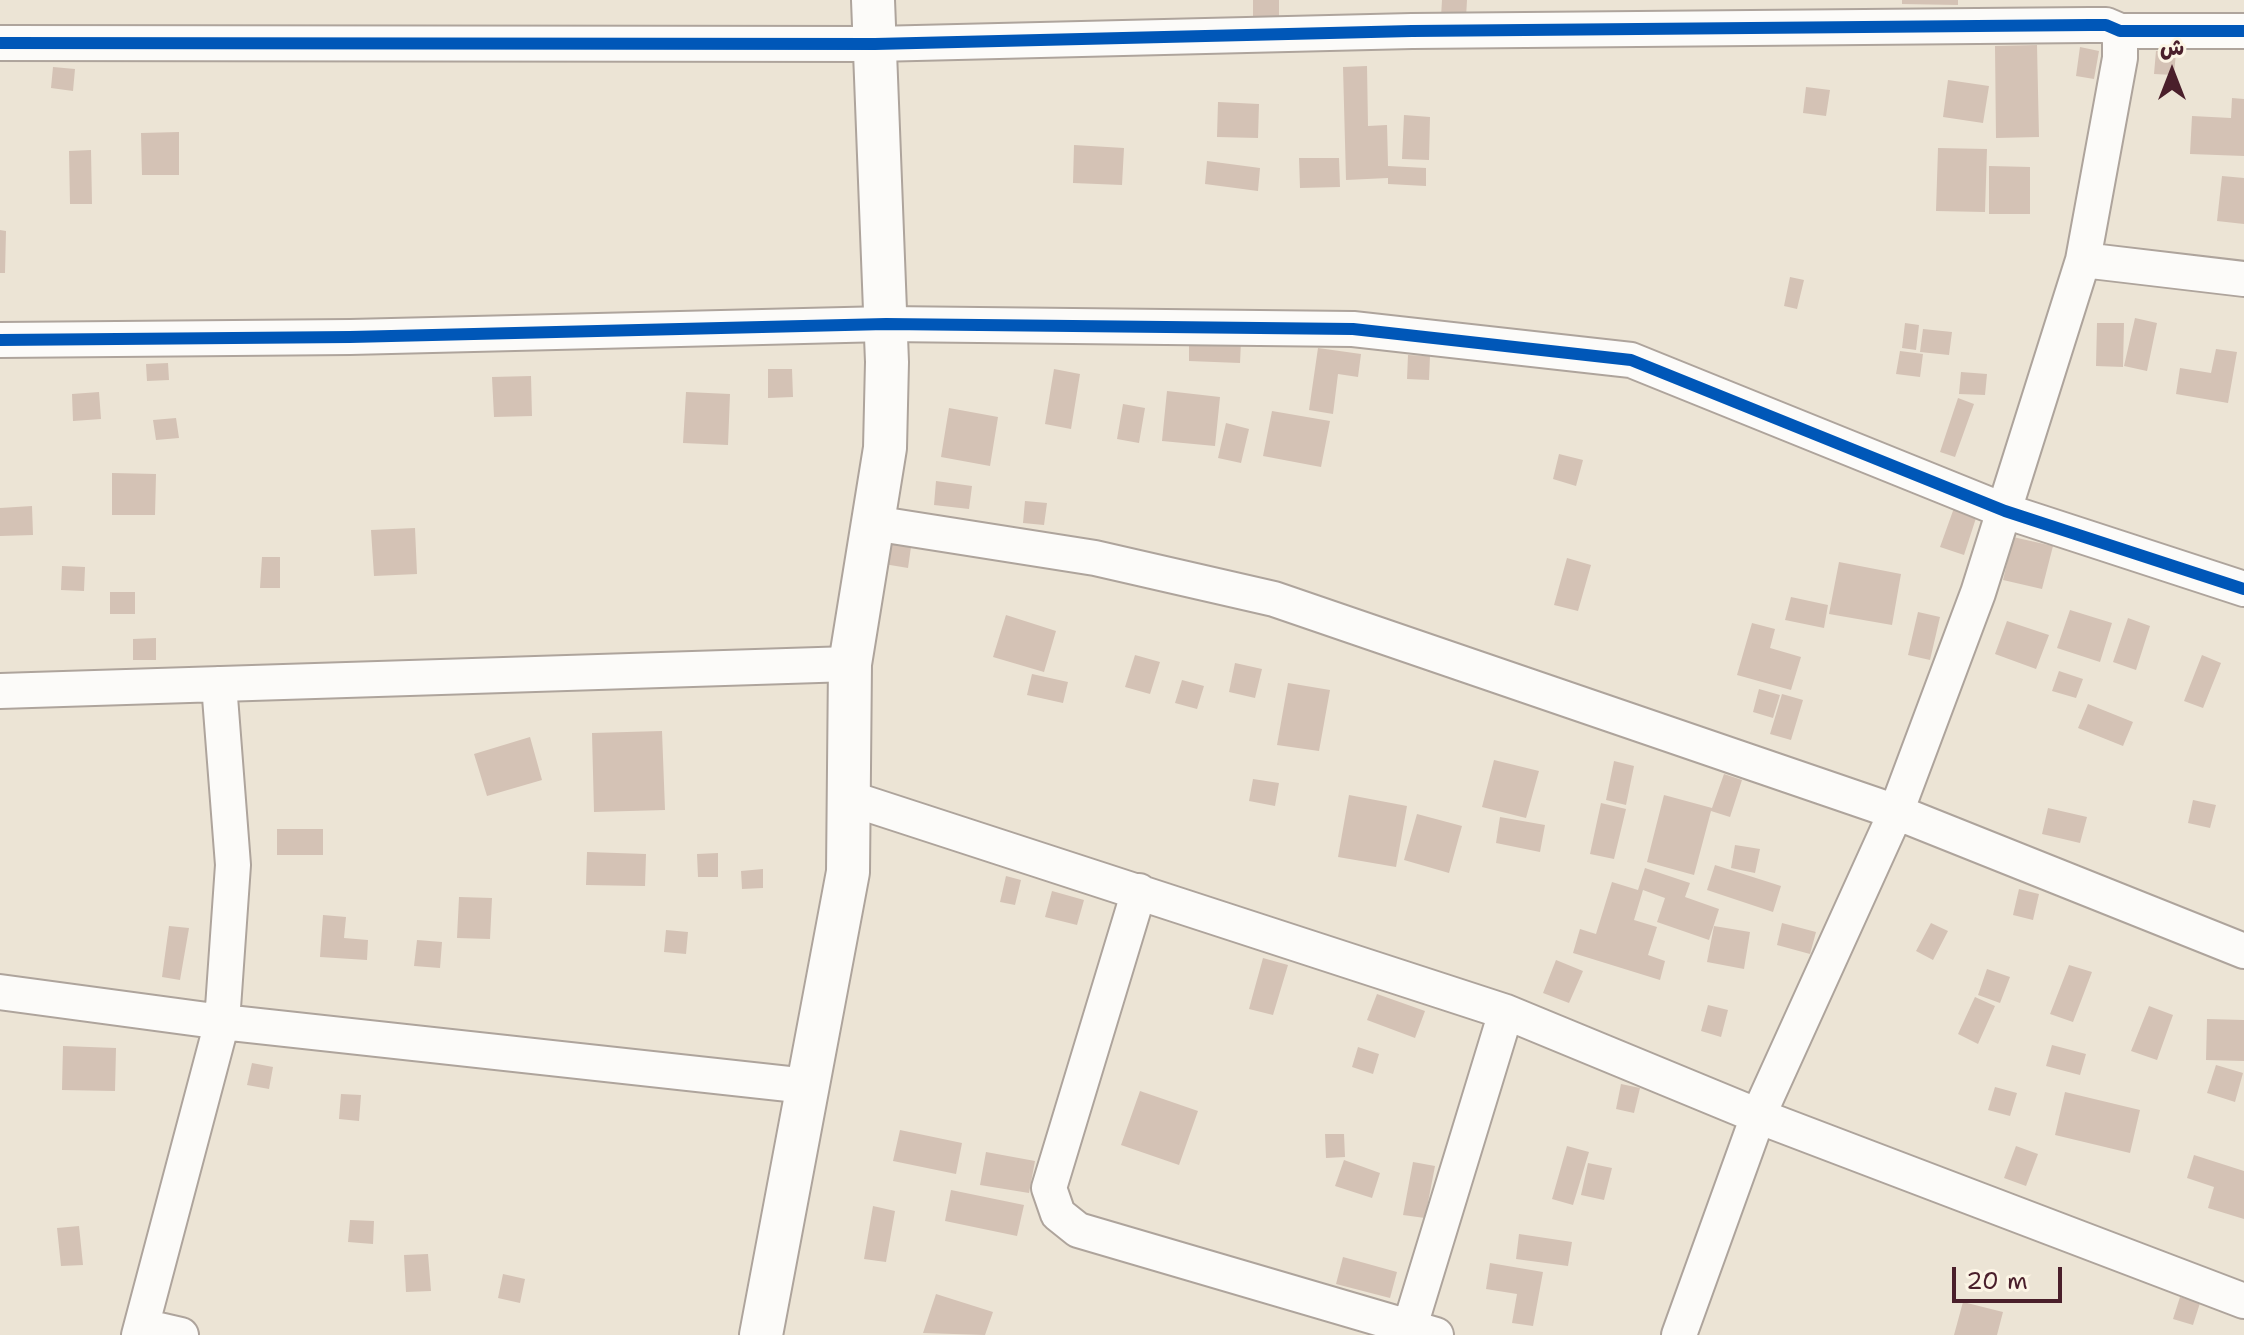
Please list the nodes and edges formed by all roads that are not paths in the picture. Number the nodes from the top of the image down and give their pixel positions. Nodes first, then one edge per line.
1 (873, 0) edge
2 (1413, 16) edge
3 (2100, 19) edge
4 (2244, 31) edge
5 (0, 43) edge
6 (875, 44) junction
7 (2083, 260) junction
8 (2244, 279) edge
9 (886, 324) junction
10 (0, 340) edge
11 (2005, 511) junction
12 (873, 523) junction
13 (2244, 589) edge
14 (850, 664) junction
15 (219, 684) junction
16 (0, 691) edge
17 (849, 798) junction
18 (1896, 812) junction
19 (1139, 891) junction
20 (2244, 951) edge
21 (0, 992) edge
22 (1506, 1012) junction
23 (222, 1022) junction
24 (807, 1086) junction
25 (1758, 1116) junction
26 (2244, 1301) edge
27 (140, 1330) edge
28 (1423, 1331) edge
29 (181, 1335) edge
30 (761, 1335) edge
31 (1679, 1335) edge

1 - 6 street
2 - 3 street
2 - 6 street
3 - 4 street
3 - 7 street
5 - 6 street
6 - 9 street
7 - 8 street
7 - 11 street
9 - 10 street
9 - 11 street
9 - 12 street
11 - 13 street
11 - 18 street
12 - 14 street
12 - 18 street
14 - 15 street
14 - 17 street
15 - 16 street
15 - 23 street
17 - 19 street
17 - 24 street
18 - 20 street
18 - 25 street
19 - 22 street
19 - 28 street
21 - 23 street
22 - 25 street
22 - 28 street
23 - 24 street
23 - 27 street
24 - 30 street
25 - 26 street
25 - 31 street
27 - 29 street

